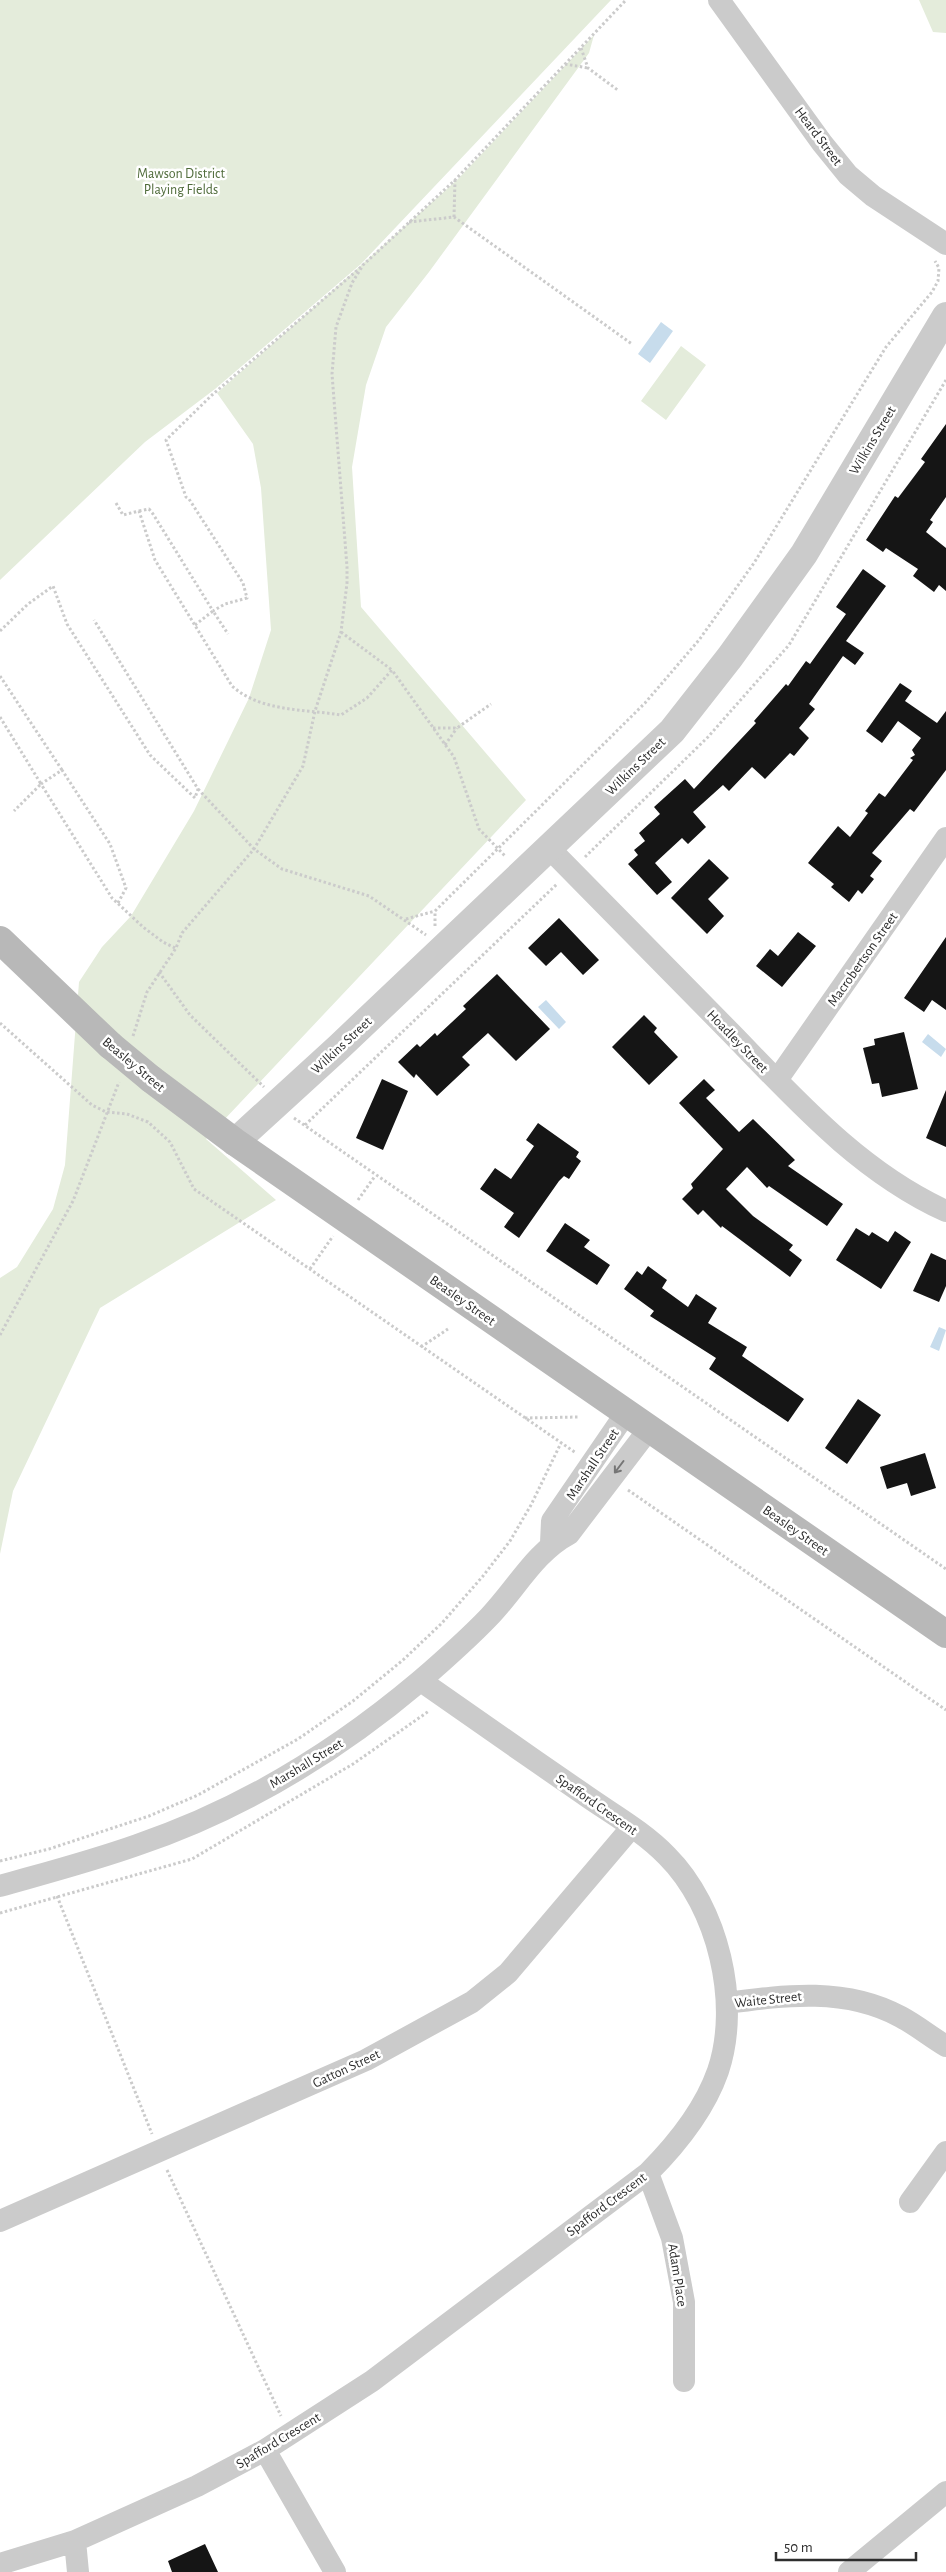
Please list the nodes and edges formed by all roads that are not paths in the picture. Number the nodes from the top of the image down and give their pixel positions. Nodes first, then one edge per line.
1 (719, 0) edge
2 (938, 251) edge
3 (946, 316) edge
4 (946, 838) edge
5 (549, 848) junction
6 (0, 940) edge
7 (777, 1080) junction
8 (235, 1142) junction
9 (946, 1211) edge
10 (626, 1413) junction
11 (649, 1428) junction
12 (551, 1543) junction
13 (946, 1634) edge
14 (420, 1681) junction
15 (631, 1828) junction
16 (0, 1886) edge
17 (727, 2003) junction
18 (946, 2046) edge
19 (946, 2152) edge
20 (648, 2173) junction
21 (910, 2202) dead end
22 (0, 2221) edge
23 (684, 2381) dead end
24 (265, 2450) junction
25 (946, 2492) edge
26 (75, 2541) junction
27 (0, 2564) edge
28 (78, 2572) edge
29 (335, 2572) edge
30 (849, 2572) edge

1 - 2 street, Heard Street
3 - 5 street, Wilkins Street
4 - 7 street, Macrobertson Street
5 - 7 street, Hoadley Street
5 - 8 street, Wilkins Street
6 - 8 main road, Beasley Street, bridge
7 - 9 street, Hoadley Street
8 - 10 main road, Beasley Street
10 - 11 main road, Beasley Street
10 - 12 street, Marshall Street
11 -> 12 street, Marshall Street
11 - 13 main road, Beasley Street
12 - 14 street, Marshall Street
14 - 15 street, Spafford Crescent
14 - 16 street, Marshall Street
15 - 17 street, Spafford Crescent
15 - 22 street, Gatton Street
17 - 18 street, Waite Street
17 - 20 street, Spafford Crescent
19 - 21 street
20 - 23 street, Adam Place
20 - 24 street, Spafford Crescent
24 - 26 street, Spafford Crescent
24 - 29 street
25 - 30 street
26 - 27 street, Spafford Crescent
26 - 28 street

